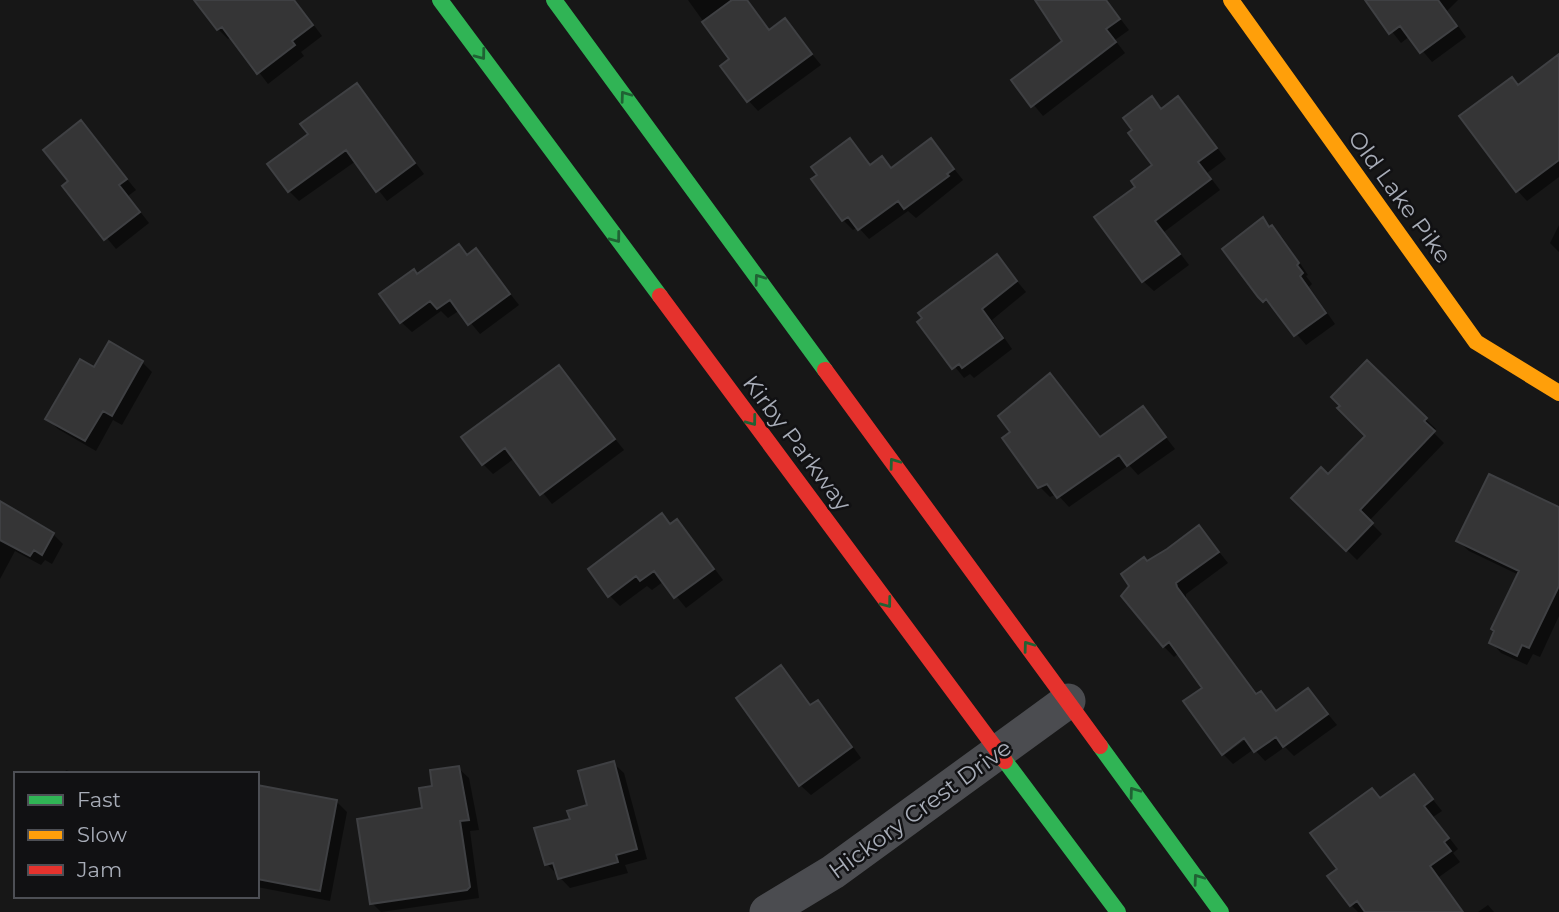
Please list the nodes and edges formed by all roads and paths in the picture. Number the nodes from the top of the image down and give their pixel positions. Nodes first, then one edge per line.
1 (440, 0) edge
2 (554, 0) edge
3 (1231, 0) edge
4 (1559, 393) edge
5 (1069, 701) junction
6 (998, 753) junction
7 (768, 912) edge
8 (1118, 912) edge
9 (1222, 912) edge

1 -> 6 main road, Kirby Parkway
5 -> 2 main road
3 - 4 main road, Old Lake Pike
5 - 6 street, Hickory Crest Drive
9 -> 5 main road
6 - 7 street, Hickory Crest Drive
6 - 8 main road, Kirby Parkway

